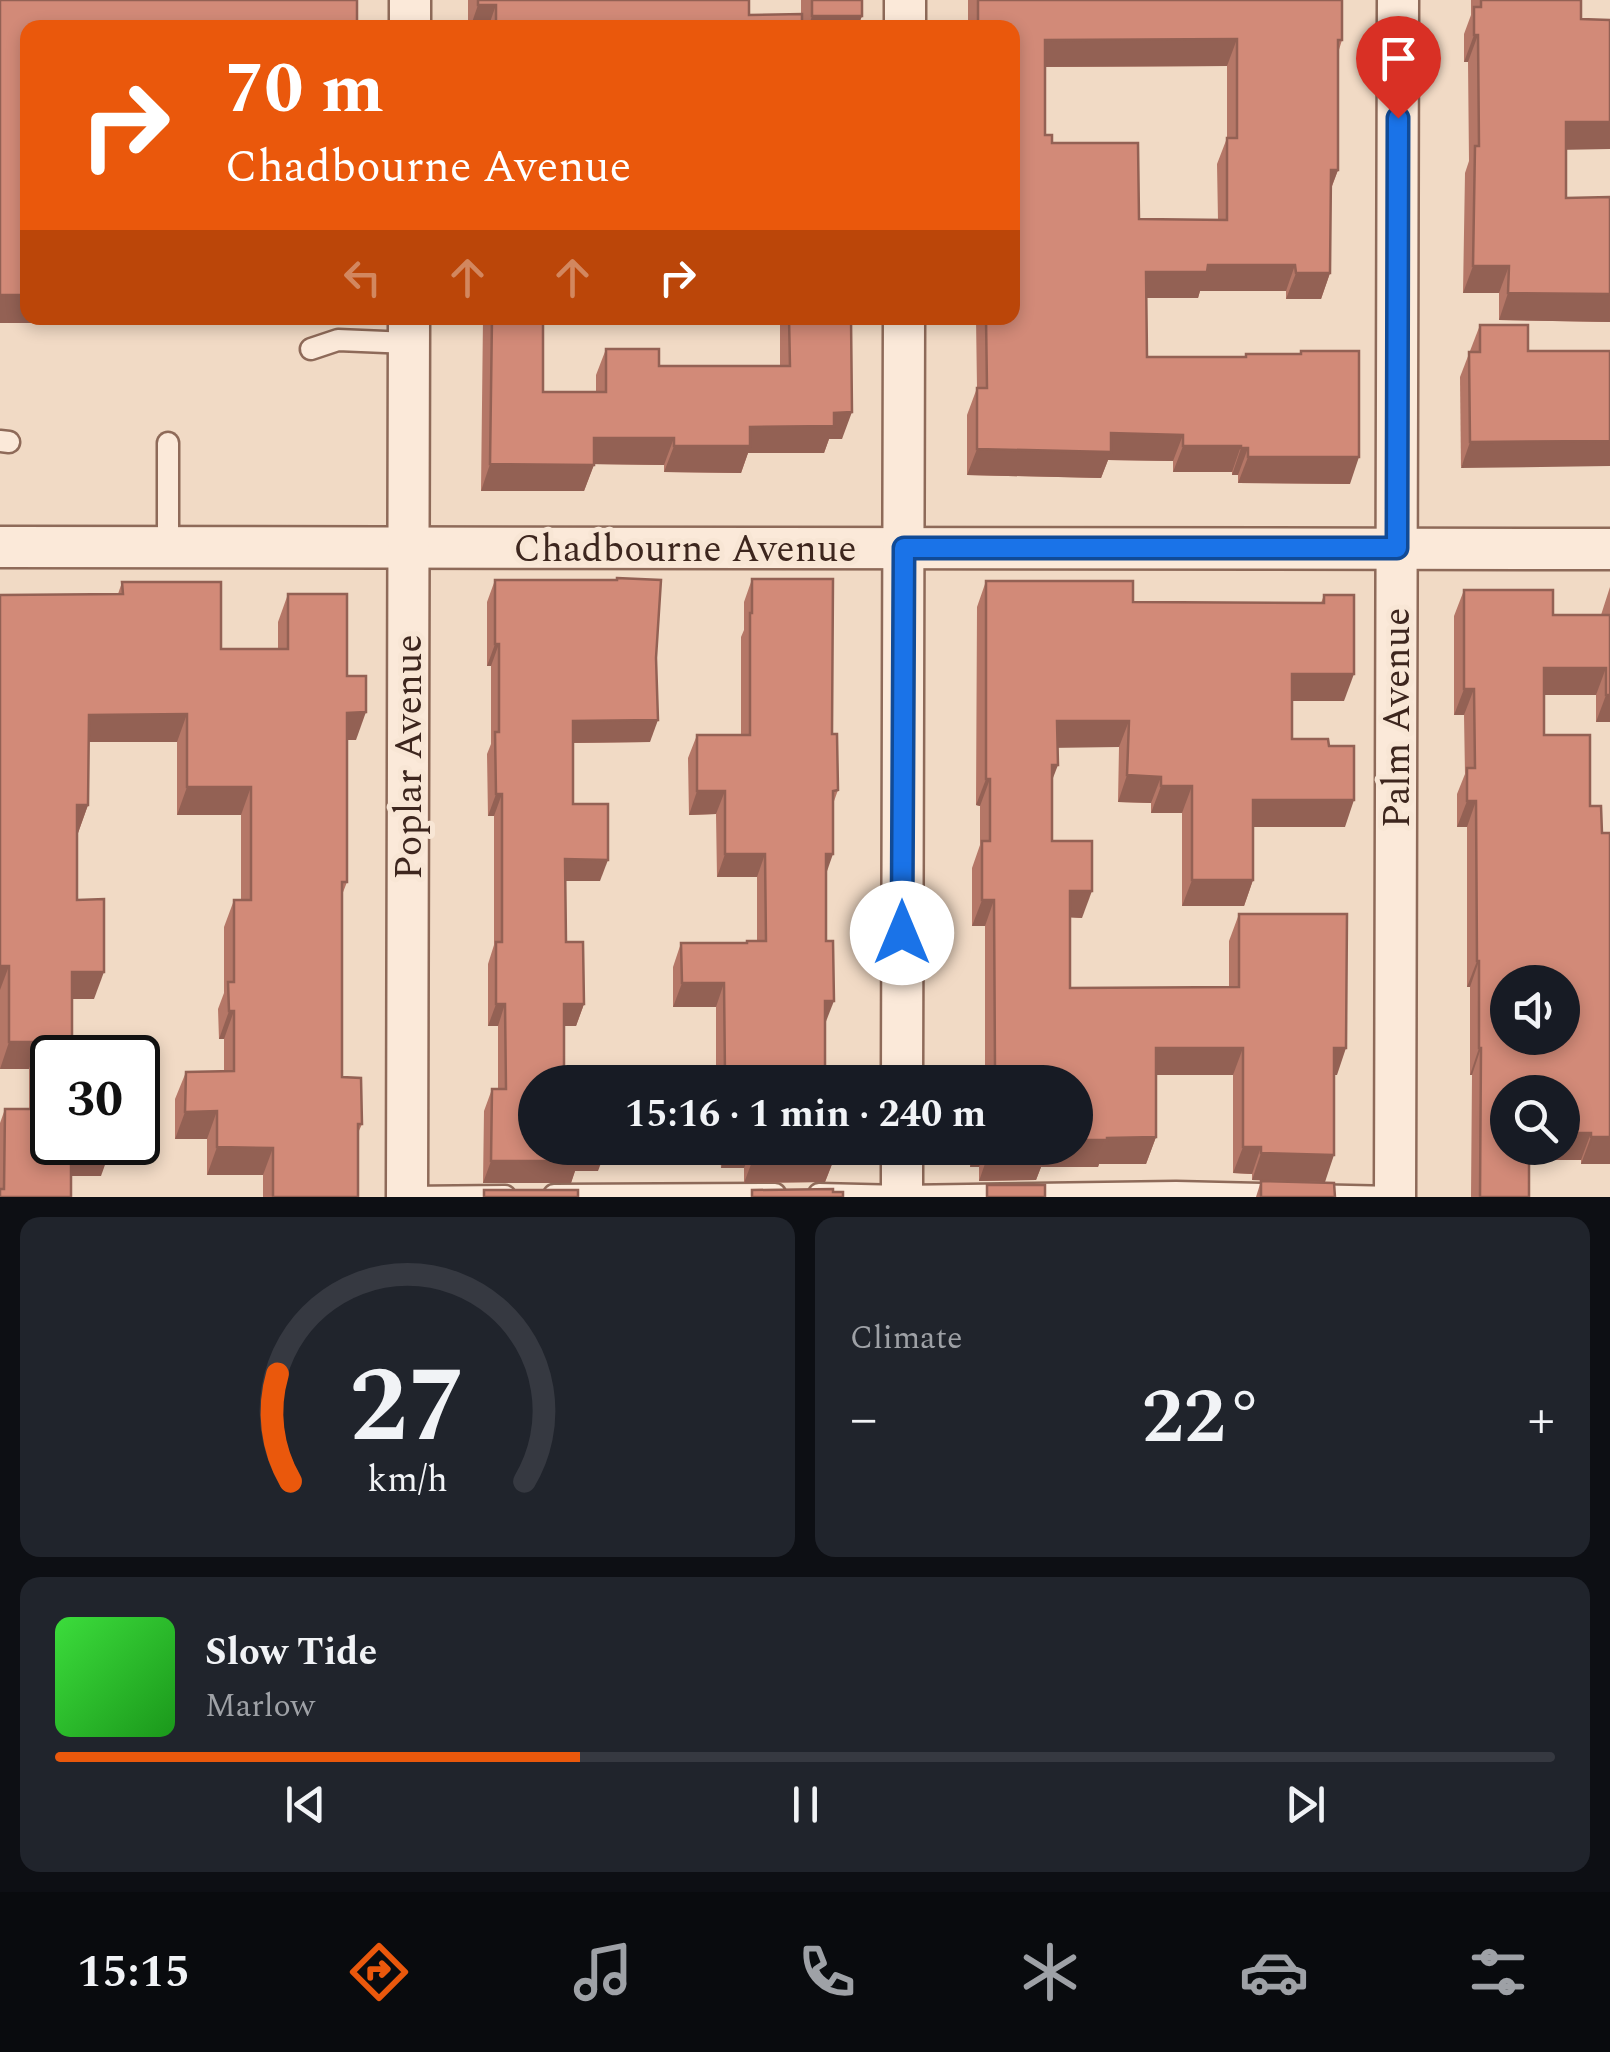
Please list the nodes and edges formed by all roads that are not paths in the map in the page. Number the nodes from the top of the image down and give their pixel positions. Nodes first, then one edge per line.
1 (1398, 0) edge
2 (904, 325) edge
3 (409, 330) edge
4 (311, 349) dead end
5 (168, 443) dead end
6 (0, 547) edge
7 (168, 547) junction
8 (408, 547) junction
9 (904, 548) junction
10 (1397, 548) junction
11 (1610, 549) edge
12 (902, 1065) edge
13 (902, 1165) edge
14 (902, 1196) edge
15 (407, 1197) edge
16 (1395, 1197) edge

1 - 10 street, Palm Avenue
2 - 9 street
3 - 4 lane
3 - 8 street, Poplar Avenue
5 - 7 lane
6 - 7 street, Chadbourne Avenue
7 - 8 street, Chadbourne Avenue
8 - 9 street, Chadbourne Avenue
8 - 15 street, Poplar Avenue
9 - 10 street, Chadbourne Avenue
9 - 12 street
10 - 11 street, Chadbourne Avenue
10 - 16 street, Palm Avenue
13 - 14 street
14 - 15 lane
14 - 16 lane

